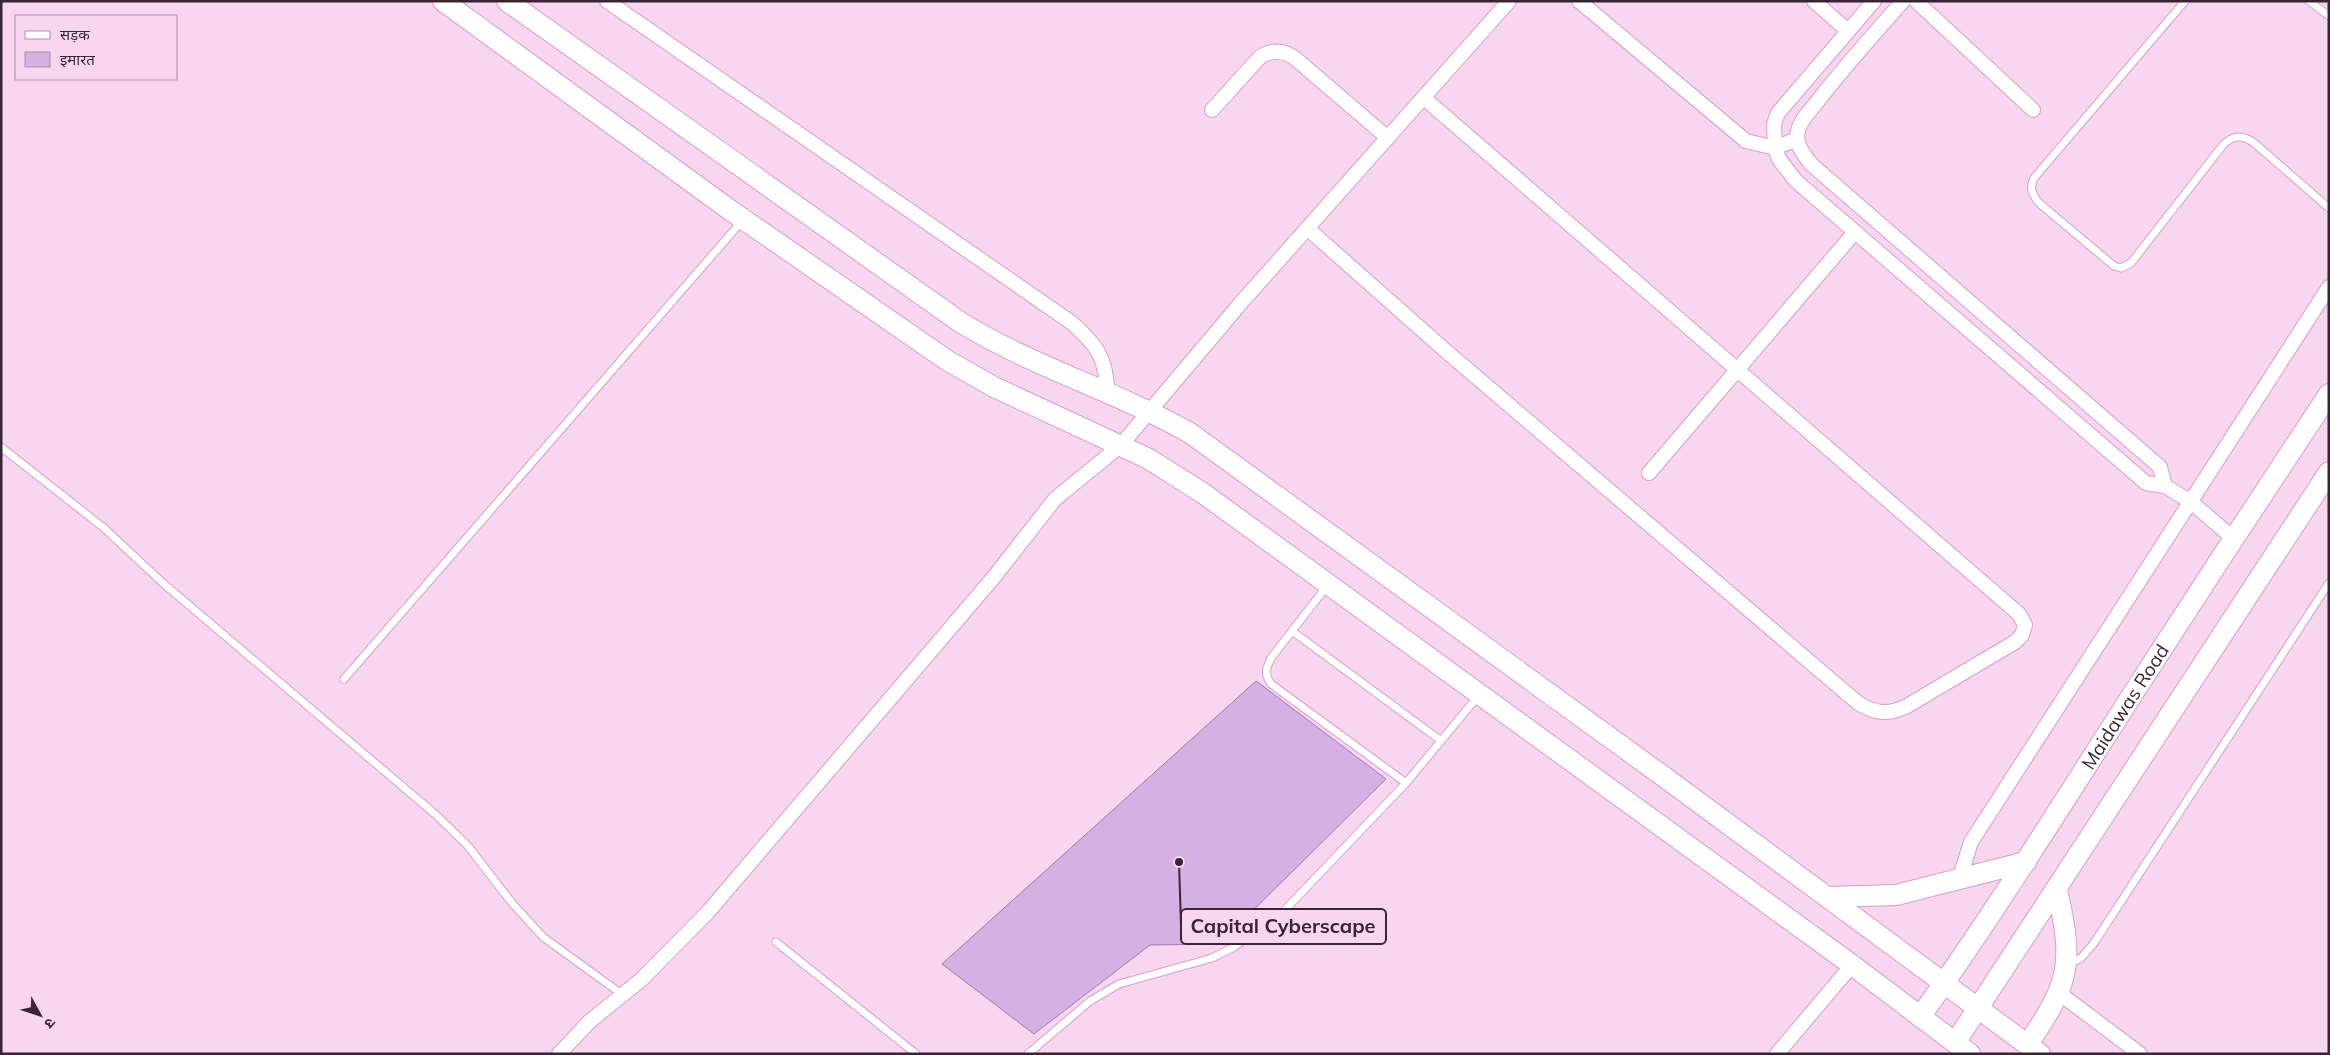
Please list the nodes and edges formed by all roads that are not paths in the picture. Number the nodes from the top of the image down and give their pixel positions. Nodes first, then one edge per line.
1 (443, 1) edge
2 (507, 1) edge
3 (607, 1) edge
4 (1508, 1) edge
5 (1579, 1) edge
6 (1814, 1) edge
7 (1874, 1) edge
8 (1903, 1) edge
9 (1916, 1) edge
10 (2185, 1) edge
11 (2310, 1) edge
12 (2329, 16) edge
13 (1848, 31) junction
14 (1424, 98) junction
15 (1212, 110) dead end
16 (2034, 110) dead end
17 (1388, 138) junction
18 (1797, 140) junction
19 (1775, 148) junction
20 (2329, 208) edge
21 (743, 220) junction
22 (1308, 229) junction
23 (1855, 232) junction
24 (2329, 288) edge
25 (1738, 371) junction
26 (1106, 393) junction
27 (2329, 394) edge
28 (1151, 412) junction
29 (1121, 445) junction
30 (1, 447) edge
31 (2329, 472) edge
32 (1649, 473) dead end
33 (2165, 486) junction
34 (2191, 502) junction
35 (2234, 540) junction
36 (2329, 582) edge
37 (1329, 584) junction
38 (1292, 630) junction
39 (344, 679) dead end
40 (1479, 695) junction
41 (1440, 740) junction
42 (1406, 783) junction
43 (2026, 862) junction
44 (1959, 880) junction
45 (2057, 890) junction
46 (1829, 897) junction
47 (776, 942) dead end
48 (1852, 965) junction
49 (2067, 965) junction
50 (1944, 982) junction
51 (2058, 993) junction
52 (623, 994) junction
53 (1979, 1009) junction
54 (1920, 1016) junction
55 (1963, 1048) edge
56 (2034, 1049) edge
57 (559, 1054) edge
58 (916, 1054) edge
59 (1028, 1054) edge
60 (1777, 1054) edge
61 (2140, 1054) edge

1 - 21 street
2 - 26 street
3 - 26 street
4 - 14 street
5 - 19 street
6 - 13 street
7 - 13 street
8 - 18 street
9 - 16 street
10 - 20 lane
11 - 12 lane
13 - 19 street
14 - 17 street
14 - 25 street
15 - 17 street
17 - 22 street
18 - 19 street
18 - 33 street
19 - 23 street
21 - 29 street
21 - 39 lane
22 - 25 street
22 - 28 street
23 - 25 street
23 - 33 street
24 - 34 street
25 - 32 street
26 - 28 street
27 - 35 street, Maidawas Road
28 - 29 street
28 - 46 street
29 - 37 street
29 - 52 street
30 - 52 lane
31 - 45 street
33 - 34 street
34 - 35 street
34 - 44 street
35 - 43 street, Maidawas Road
36 - 49 lane
37 - 38 lane
37 - 40 street
38 - 41 lane
38 - 42 lane
40 - 41 lane
40 - 48 street
41 - 42 lane
42 - 59 lane
43 - 44 street
43 - 50 street, Maidawas Road
44 - 46 street
45 - 49 street
45 - 53 street
46 - 50 street
47 - 58 lane
48 - 54 street
48 - 60 street
49 - 51 street
50 - 53 street
50 - 54 street, Maidawas Road
51 - 56 street
51 - 61 street
52 - 57 street
53 - 55 street
53 - 56 street
54 - 55 street

